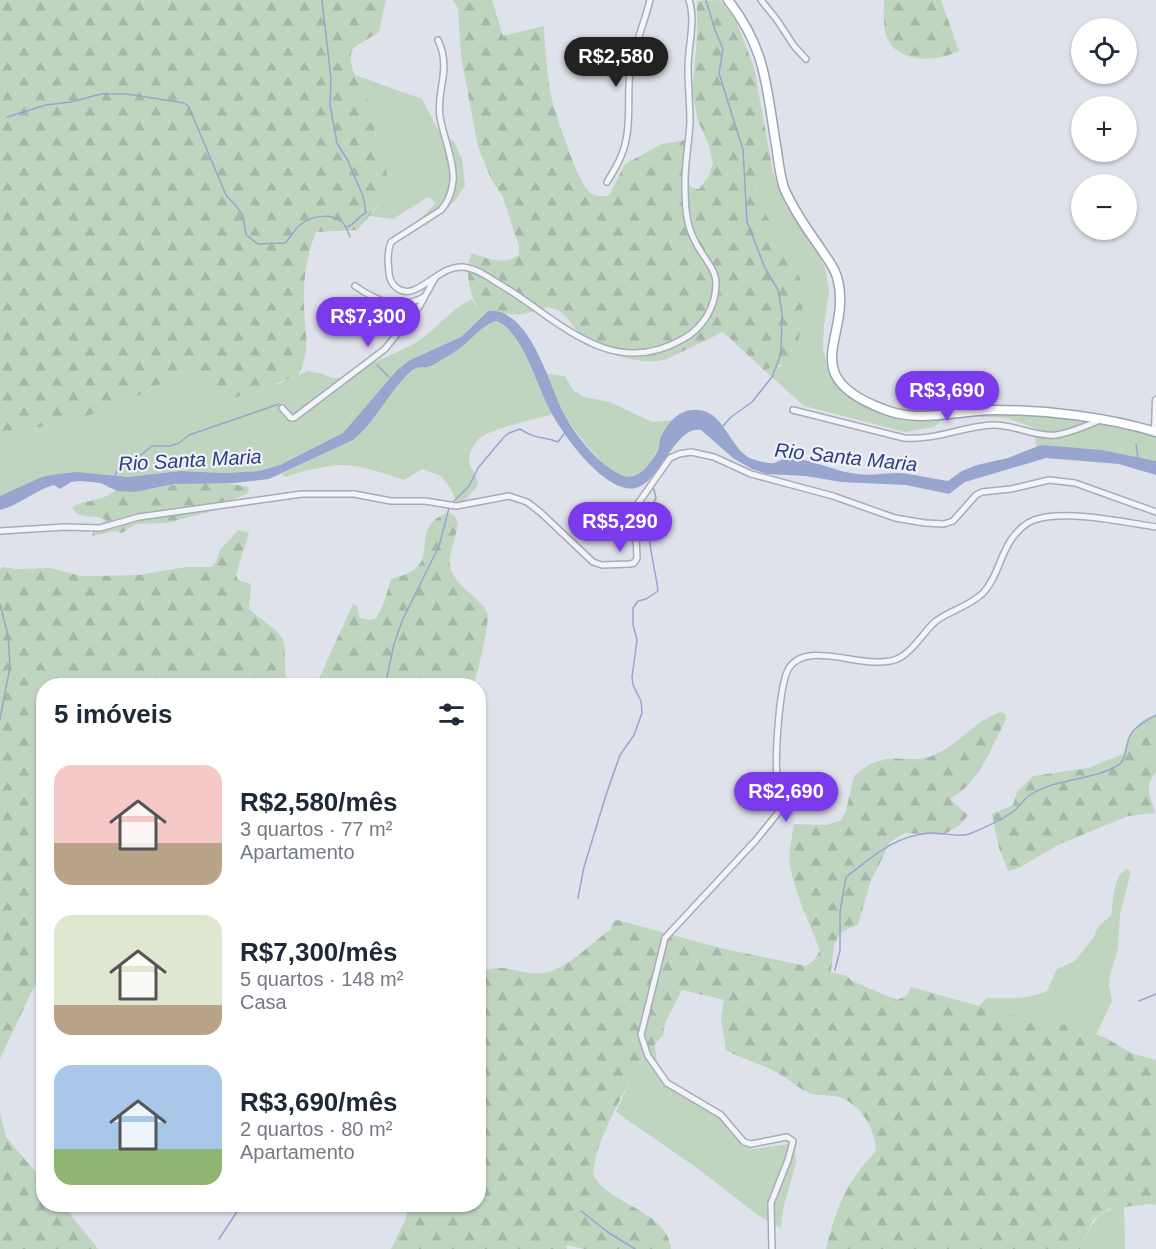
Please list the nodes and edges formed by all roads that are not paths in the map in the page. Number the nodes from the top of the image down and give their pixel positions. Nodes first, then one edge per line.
1 (650, 0) edge
2 (689, 0) edge
3 (728, 0) edge
4 (764, 2) edge
5 (438, 40) dead end
6 (806, 59) dead end
7 (607, 182) dead end
8 (436, 276) junction
9 (354, 286) dead end
10 (426, 296) junction
11 (1156, 400) edge
12 (282, 408) dead end
13 (793, 410) dead end
14 (1102, 420) junction
15 (1155, 432) edge
16 (1156, 512) edge
17 (1156, 527) edge
18 (0, 531) edge
19 (772, 1249) edge

1 - 7 street
2 - 8 street
3 - 14 main road
4 - 6 street
5 - 8 street
8 - 10 street
9 - 10 street
10 - 12 street
11 - 15 street
13 - 14 street
14 - 15 main road
16 - 18 street
17 - 19 street

